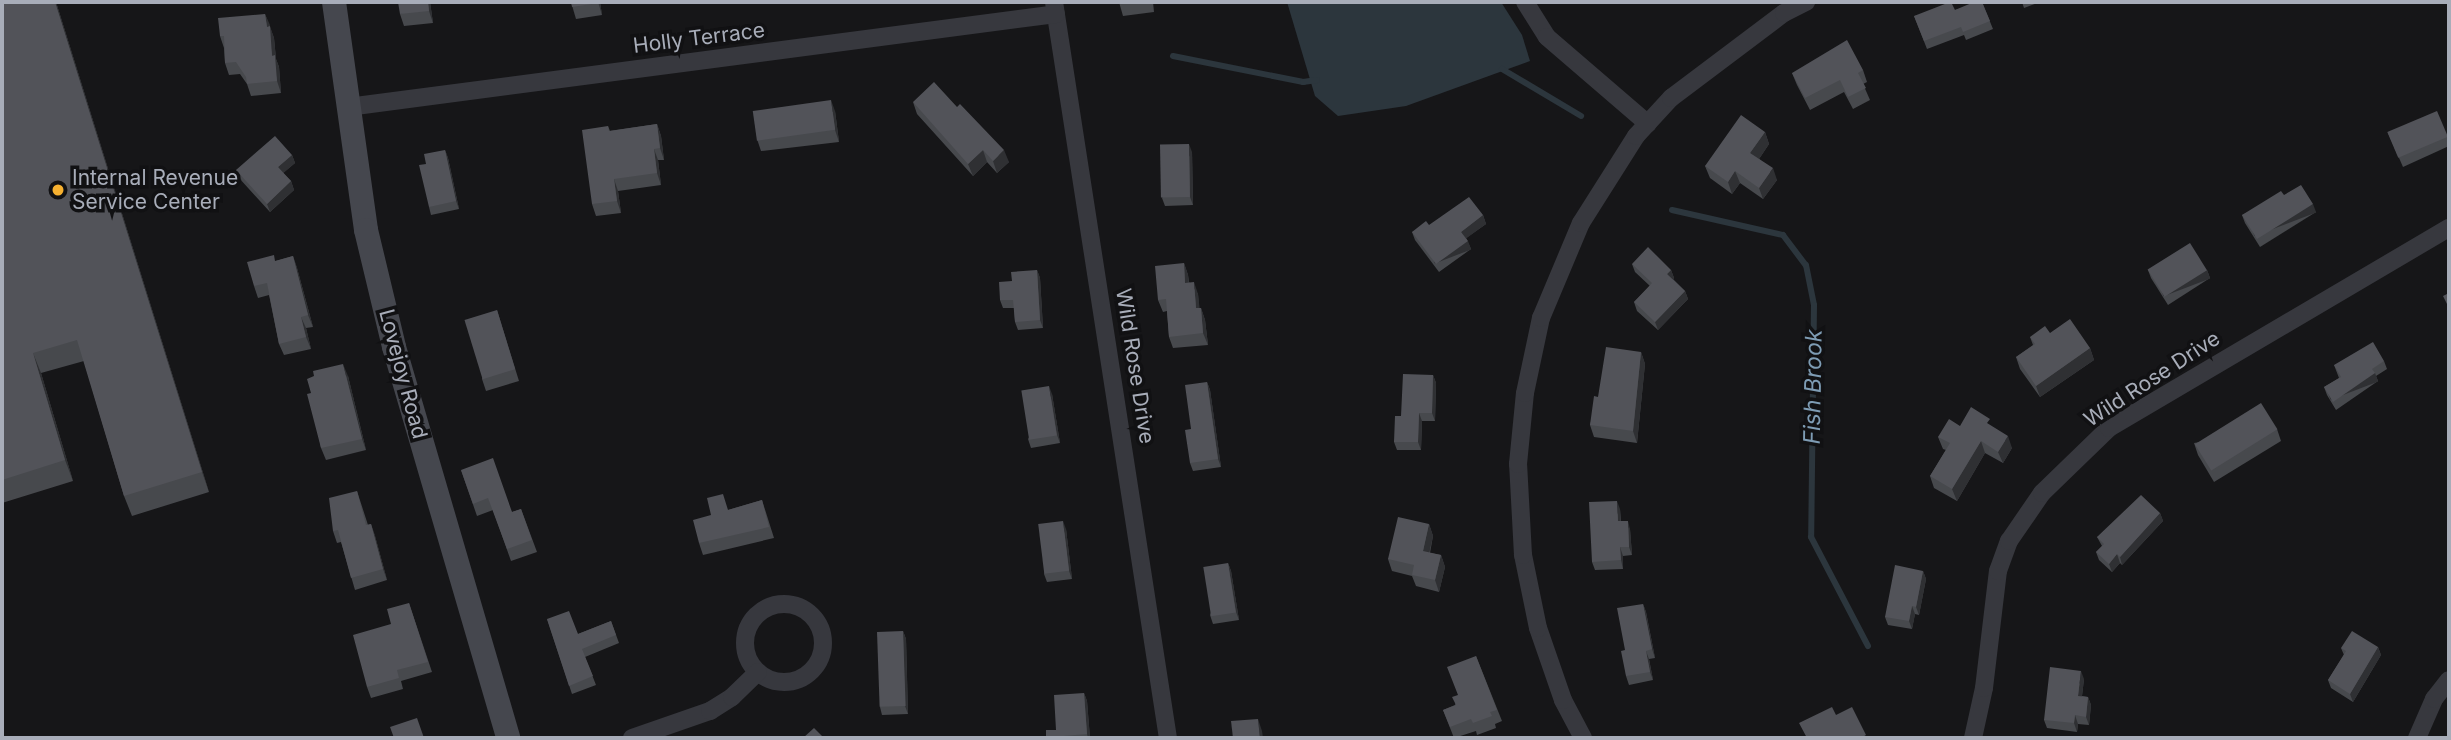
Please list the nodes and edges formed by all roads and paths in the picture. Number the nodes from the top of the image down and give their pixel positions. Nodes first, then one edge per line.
1 (334, 2) edge
2 (1525, 2) edge
3 (1806, 2) edge
4 (1055, 8) edge
5 (348, 107) junction
6 (1648, 124) junction
7 (2449, 228) edge
8 (758, 672) junction
9 (2449, 680) edge
10 (508, 738) edge
11 (632, 738) edge
12 (1168, 738) edge
13 (1583, 738) edge
14 (1973, 738) edge
15 (2417, 738) edge

1 - 5 main road, Lovejoy Road
2 - 6 street
3 - 6 street
4 - 5 street, Holly Terrace
4 - 12 street, Wild Rose Drive
5 - 10 main road, Lovejoy Road
6 - 13 street
7 - 14 street, Wild Rose Drive
8 - 8 street
8 - 11 street
9 - 15 street

